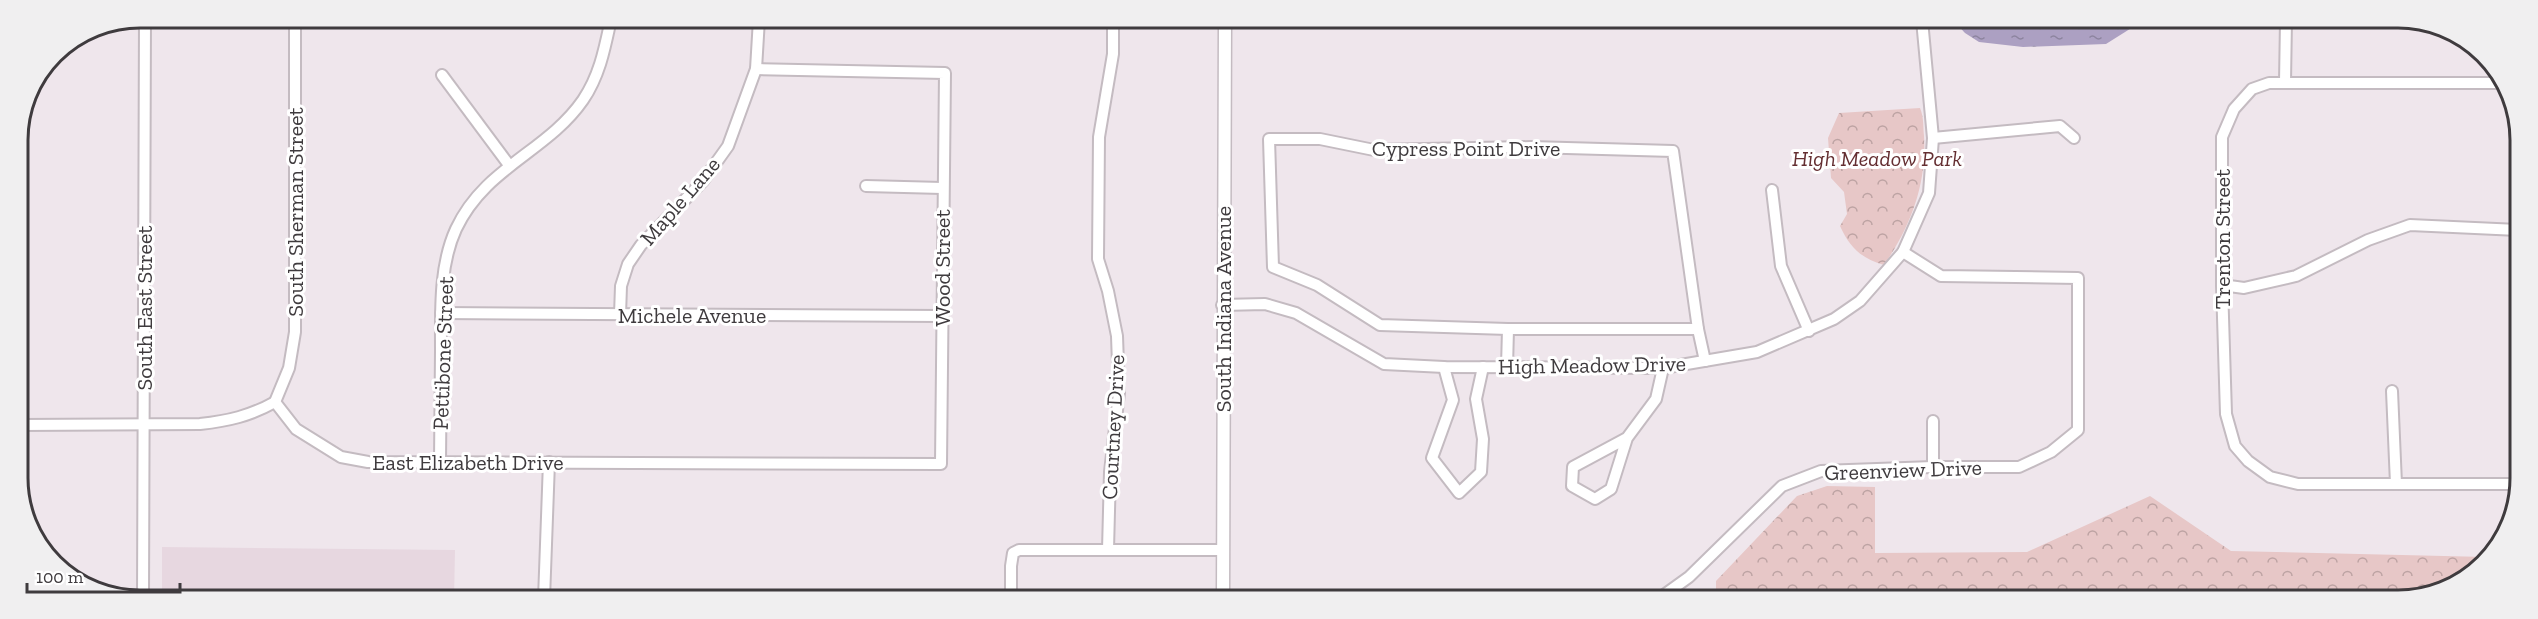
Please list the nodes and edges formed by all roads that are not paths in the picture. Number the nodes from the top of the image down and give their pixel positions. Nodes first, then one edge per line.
1 (1923, 28) edge
2 (2286, 28) edge
3 (145, 29) edge
4 (295, 29) edge
5 (609, 29) edge
6 (758, 29) edge
7 (1113, 29) edge
8 (1225, 29) edge
9 (756, 69) junction
10 (442, 75) dead end
11 (2285, 82) junction
12 (2494, 83) edge
13 (1933, 138) junction
14 (2074, 138) dead end
15 (509, 165) junction
16 (866, 186) dead end
17 (942, 188) junction
18 (1772, 190) dead end
19 (2510, 230) edge
20 (1903, 252) junction
21 (2222, 285) junction
22 (1222, 305) junction
23 (441, 313) junction
24 (620, 315) junction
25 (942, 316) junction
26 (1508, 329) junction
27 (1698, 329) junction
28 (1809, 331) junction
29 (1705, 361) junction
30 (1444, 367) junction
31 (1483, 367) junction
32 (1507, 367) junction
33 (1663, 368) junction
34 (2392, 391) dead end
35 (275, 402) junction
36 (1933, 421) dead end
37 (143, 424) junction
38 (28, 425) edge
39 (1627, 438) junction
40 (440, 461) junction
41 (549, 462) junction
42 (941, 464) joint
43 (1933, 467) junction
44 (2396, 484) junction
45 (2510, 484) edge
46 (1108, 550) junction
47 (1223, 550) junction
48 (143, 590) edge
49 (544, 590) edge
50 (1011, 590) edge
51 (1222, 590) edge
52 (1671, 590) edge

1 - 13 street, High Meadow Drive
2 - 11 street
3 - 37 street, South East Street
4 - 35 street, South Sherman Street
5 - 15 street, Pettibone Street
6 - 9 street, Maple Lane
7 - 46 street, Courtney Drive
8 - 22 main road, South Indiana Avenue
9 - 17 street, Wood Street
9 - 24 street, Maple Lane
10 - 15 street
11 - 12 street, Trenton Street
11 - 21 street, Trenton Street
13 - 14 street
13 - 20 street, High Meadow Drive
15 - 23 street, Pettibone Street
16 - 17 street
17 - 25 street, Wood Street
18 - 28 street
19 - 21 street
20 - 28 street, High Meadow Drive
20 - 43 street, Greenview Drive
21 - 44 street, Trenton Street
22 - 30 street, High Meadow Drive
22 - 47 main road, South Indiana Avenue
23 - 24 street, Michele Avenue
23 - 40 street, Pettibone Street
24 - 25 street, Michele Avenue
25 - 42 street, Wood Street
26 - 27 street, Cypress Point Drive
26 - 27 street, Cypress Point Drive
26 - 32 street
27 - 29 street
28 - 29 street, High Meadow Drive
29 - 33 street, High Meadow Drive
30 - 31 street, High Meadow Drive
30 - 31 street
31 - 32 street, High Meadow Drive
32 - 33 street, High Meadow Drive
33 - 39 street
34 - 44 street
35 - 37 street
35 - 40 street, East Elizabeth Drive
36 - 43 street
37 - 38 street
37 - 48 street, South East Street
39 - 39 street
40 - 41 street, East Elizabeth Drive
41 - 42 street, East Elizabeth Drive
41 - 49 street
43 - 52 street, Greenview Drive
44 - 45 street
46 - 47 street
46 - 50 street
47 - 51 main road, South Indiana Avenue

